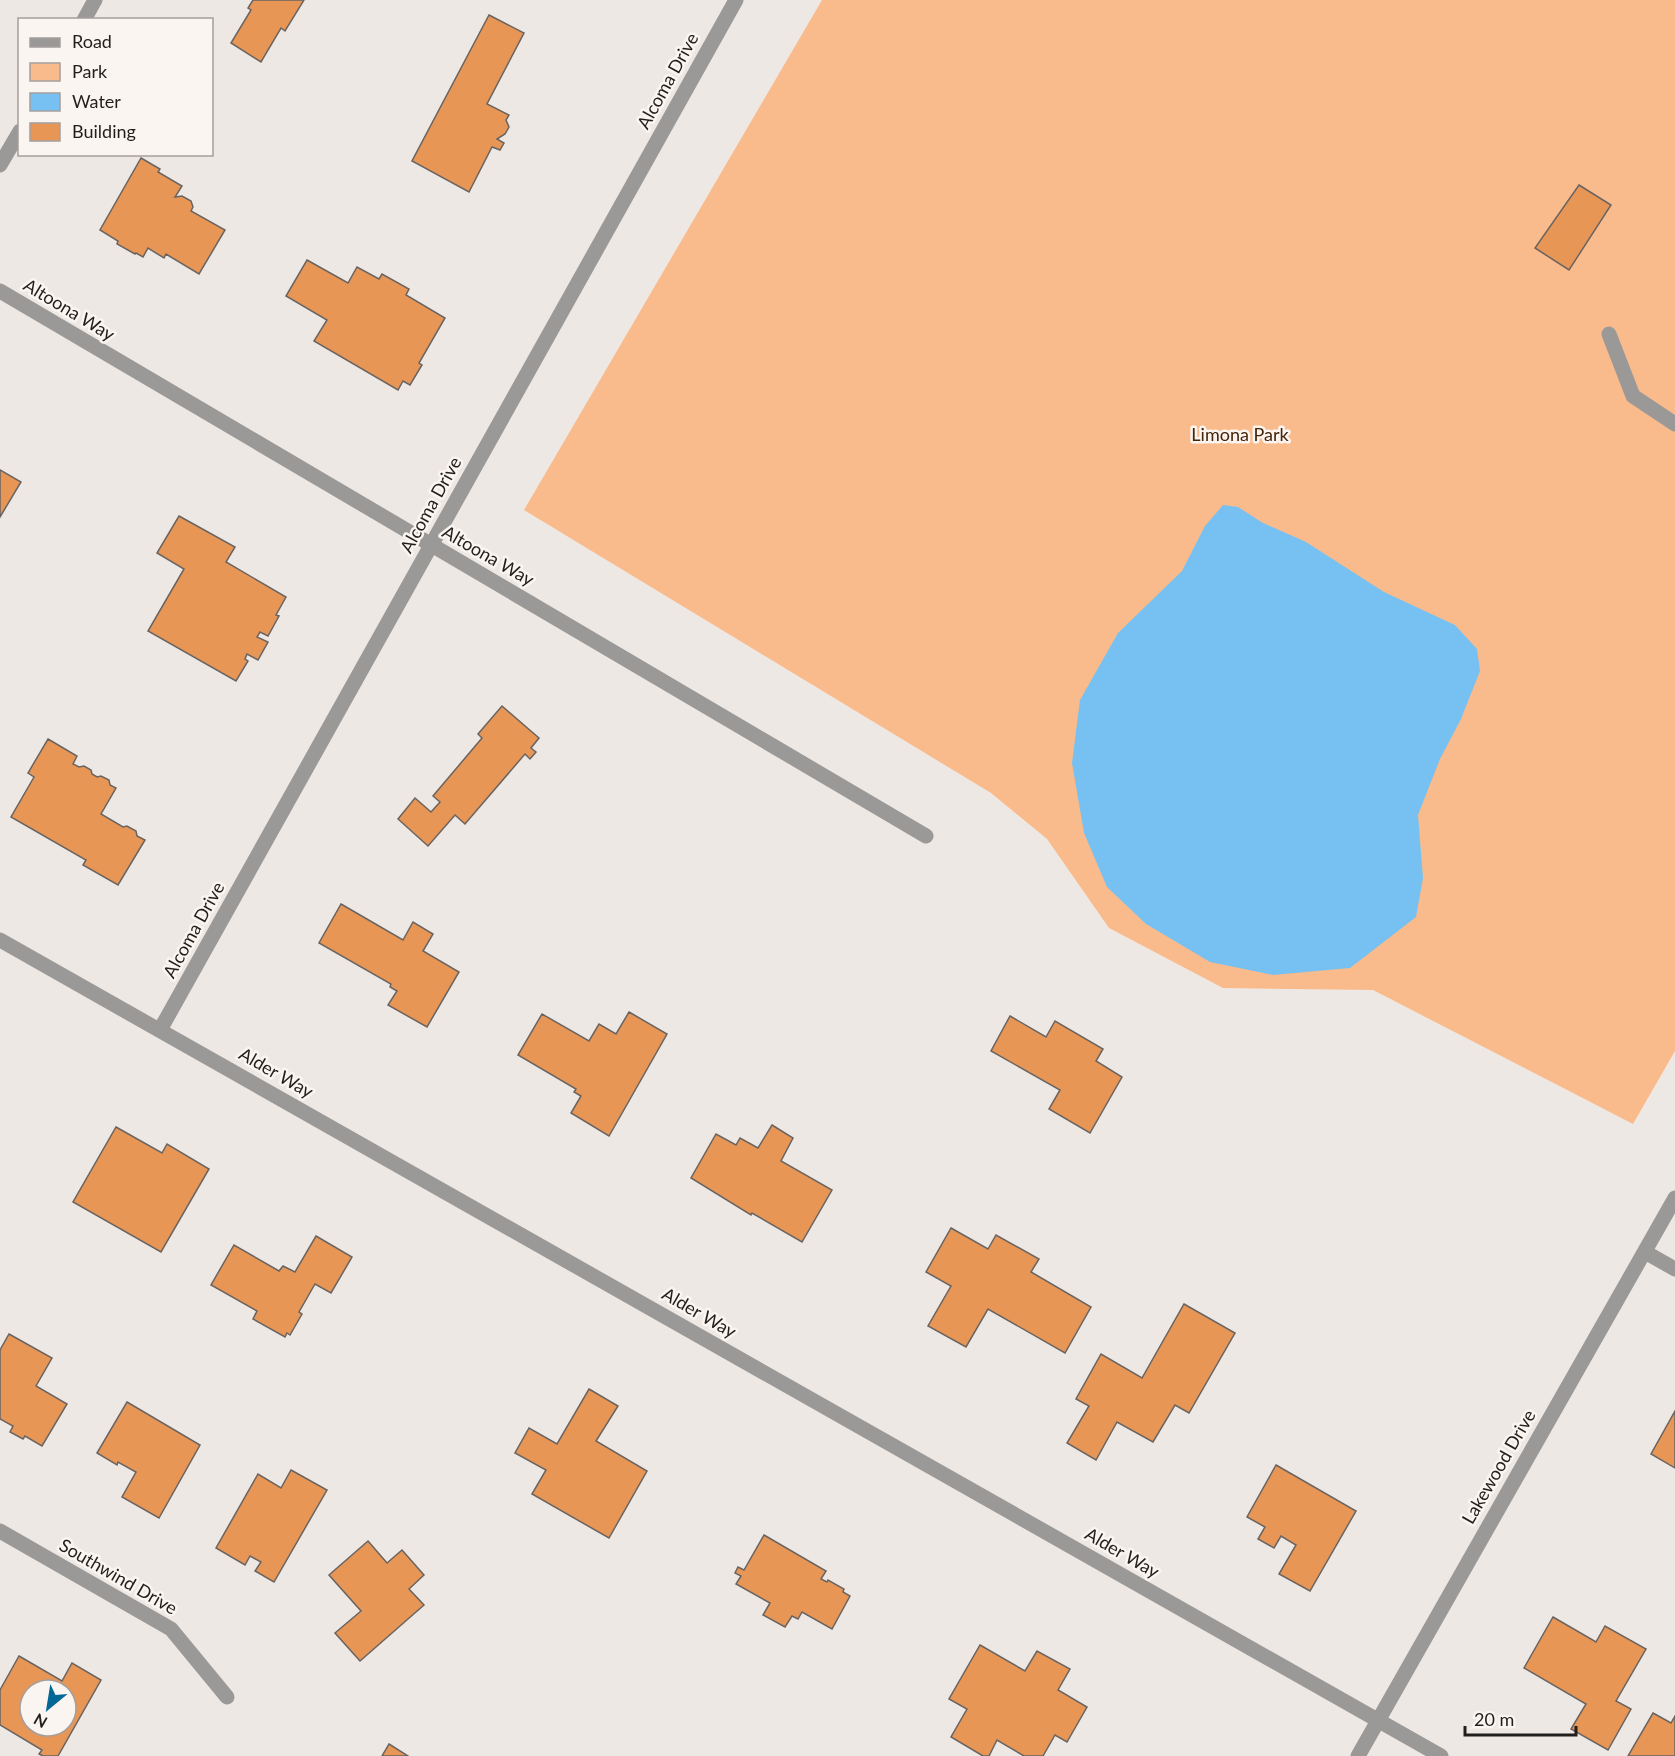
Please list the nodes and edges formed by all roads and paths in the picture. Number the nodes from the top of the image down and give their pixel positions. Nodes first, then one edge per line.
1 (95, 0) edge
2 (736, 0) edge
3 (85, 18) edge
4 (18, 134) edge
5 (0, 165) edge
6 (0, 291) edge
7 (1609, 334) dead end
8 (1675, 424) edge
9 (431, 545) junction
10 (926, 836) dead end
11 (0, 940) edge
12 (160, 1030) junction
13 (1675, 1198) edge
14 (1645, 1252) junction
15 (1675, 1269) edge
16 (0, 1531) edge
17 (227, 1697) dead end
18 (1378, 1720) junction
19 (1358, 1756) edge
20 (1442, 1756) edge

1 - 3 street
2 - 9 street, Alcoma Drive
4 - 5 street
6 - 9 street, Altoona Way
7 - 8 street
9 - 10 street, Altoona Way
9 - 12 street, Alcoma Drive
11 - 12 street, Alder Way
12 - 18 street, Alder Way
13 - 14 street, Lakewood Drive
14 - 15 street
14 - 18 street, Lakewood Drive
16 - 17 street, Southwind Drive
18 - 19 street, Lakewood Drive
18 - 20 street, Alder Way

